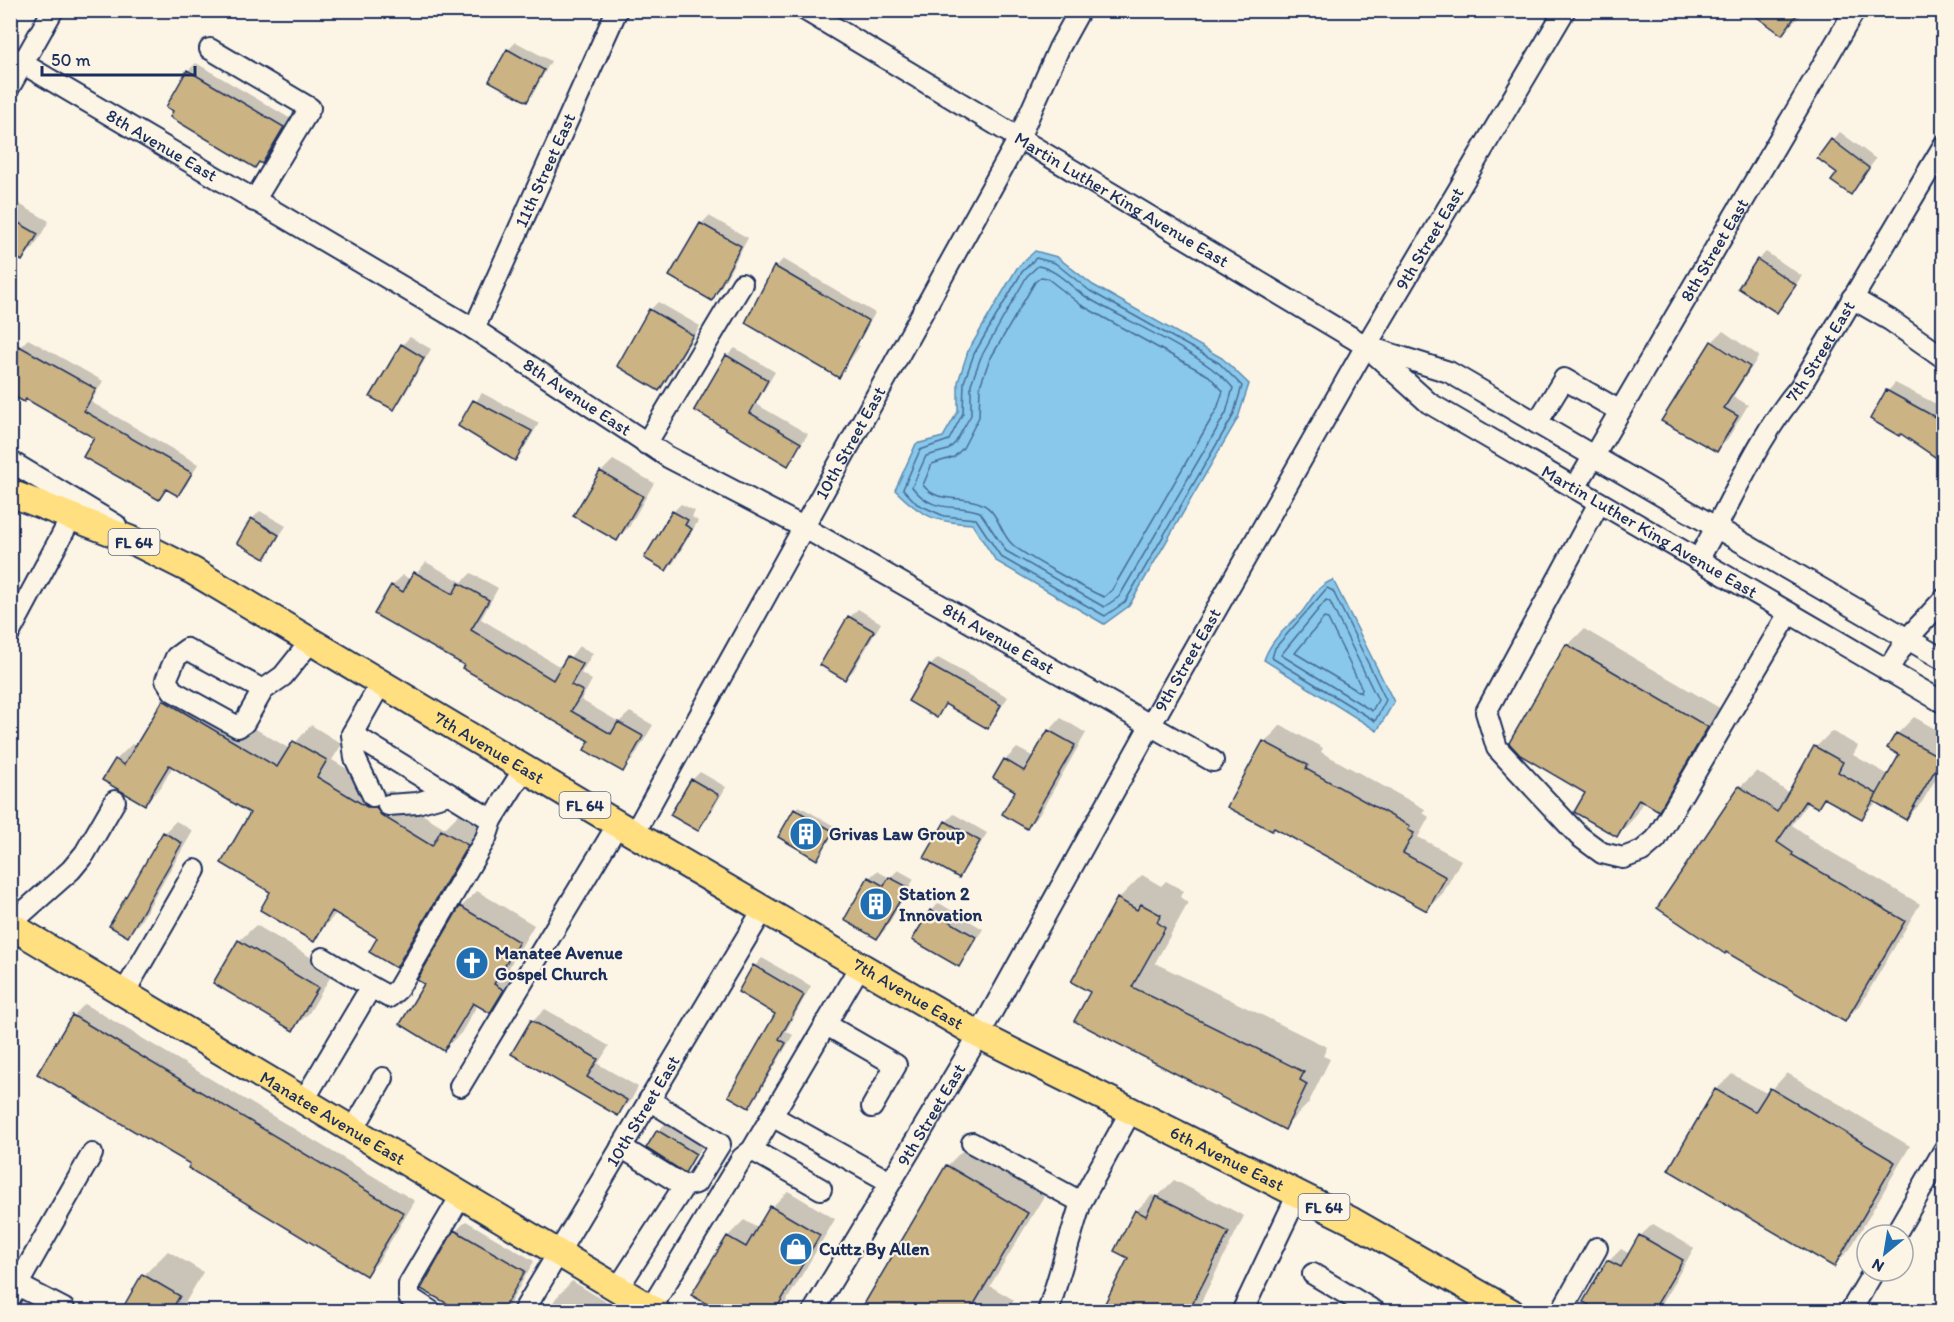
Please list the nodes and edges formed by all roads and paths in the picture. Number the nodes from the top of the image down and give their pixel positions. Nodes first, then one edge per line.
1 (53, 10) edge
2 (617, 10) edge
3 (805, 10) edge
4 (1080, 10) edge
5 (1565, 10) edge
6 (1855, 10) edge
7 (210, 49) dead end
8 (17, 60) edge
9 (10, 86) edge
10 (1019, 138) junction
11 (1944, 145) edge
12 (254, 201) junction
13 (742, 284) dead end
14 (1852, 298) junction
15 (474, 329) junction
16 (1366, 346) junction
17 (1944, 358) edge
18 (1620, 411) junction
19 (1537, 423) junction
20 (646, 444) junction
21 (1594, 456) junction
22 (10, 461) edge
23 (1575, 488) junction
24 (10, 493) edge
25 (1599, 502) junction
26 (76, 509) junction
27 (805, 528) junction
28 (1717, 528) junction
29 (1698, 561) junction
30 (1944, 599) edge
31 (1789, 613) junction
32 (10, 632) edge
33 (1907, 639) junction
34 (311, 641) junction
35 (1944, 660) edge
36 (1887, 671) junction
37 (381, 683) junction
38 (263, 690) junction
39 (1944, 703) edge
40 (1150, 726) junction
41 (352, 734) junction
42 (1213, 761) dead end
43 (524, 769) junction
44 (449, 794) junction
45 (115, 801) dead end
46 (492, 820) junction
47 (626, 829) junction
48 (195, 870) dead end
49 (763, 910) junction
50 (10, 925) edge
51 (323, 958) dead end
52 (860, 966) junction
53 (371, 987) junction
54 (124, 993) junction
55 (825, 1024) junction
56 (979, 1035) junction
57 (383, 1078) dead end
58 (460, 1086) dead end
59 (304, 1100) junction
60 (649, 1100) junction
61 (872, 1107) dead end
62 (1132, 1109) junction
63 (772, 1116) junction
64 (353, 1130) junction
65 (972, 1143) dead end
66 (621, 1147) junction
67 (752, 1150) junction
68 (1944, 1150) edge
69 (92, 1155) dead end
70 (890, 1182) junction
71 (690, 1185) junction
72 (821, 1189) dead end
73 (462, 1194) junction
74 (1298, 1194) junction
75 (718, 1197) junction
76 (1081, 1202) junction
77 (1902, 1223) edge
78 (1597, 1248) dead end
79 (559, 1252) junction
80 (1313, 1274) dead end
81 (1867, 1283) edge
82 (12, 1287) edge
83 (618, 1288) junction
84 (64, 1309) dead end
85 (1502, 1309) edge
86 (654, 1310) edge
87 (432, 1311) edge
88 (523, 1311) edge
89 (813, 1311) edge
90 (1048, 1311) edge
91 (1242, 1311) edge
92 (1376, 1311) edge
93 (1561, 1311) edge
94 (1850, 1311) edge

1 - 8 street
2 - 15 street, 11th Street East
3 - 10 street, Martin Luther King Avenue East
4 - 10 street, 10th Street East
5 - 16 street, 9th Street East
6 - 18 street, 8th Street East
7 - 12 street
8 - 9 street
8 - 12 street, 8th Avenue East
10 - 16 street, Martin Luther King Avenue East
10 - 27 street, 10th Street East
11 - 14 street, 7th Street East
12 - 15 street, 8th Avenue East
13 - 20 street
14 - 17 street
14 - 28 street, 7th Street East
15 - 20 street, 8th Avenue East
16 - 19 street, Martin Luther King Avenue East
16 - 23 street, Martin Luther King Avenue East
16 - 40 street, 9th Street East
18 - 19 street
18 - 21 street, 8th Street East
19 - 21 street, Martin Luther King Avenue East
20 - 27 street, 8th Avenue East
21 - 23 street, 8th Street East
21 - 28 street, Martin Luther King Avenue East
22 - 26 street
23 - 25 street, Martin Luther King Avenue East
24 - 26 main road, FL 64
25 - 29 street, Martin Luther King Avenue East
25 - 31 street
26 - 32 street
26 - 34 main road, 7th Avenue East / FL 64
27 - 40 street, 8th Avenue East
27 - 47 street, 10th Street East
28 - 29 street, 7th Street East
28 - 33 street, Martin Luther King Avenue East
29 - 31 street, Martin Luther King Avenue East
30 - 33 street
31 - 36 street, Martin Luther King Avenue East
33 - 35 street, Martin Luther King Avenue East
33 - 36 street
34 - 37 main road, 7th Avenue East / FL 64
34 - 38 street
36 - 39 street, Martin Luther King Avenue East
37 - 41 street
37 - 43 main road, 7th Avenue East / FL 64
38 - 38 street
40 - 42 street, 8th Avenue East
40 - 56 street, 9th Street East
41 - 44 street
41 - 44 street
43 - 46 street
43 - 47 main road, 7th Avenue East / FL 64
44 - 46 street
45 - 50 street
46 - 53 street
47 - 49 main road, 7th Avenue East / FL 64
47 - 58 street, 10th Street East
48 - 54 street
49 - 52 main road, 7th Avenue East / FL 64
49 - 60 street, 10th Street East
50 - 54 main road, Manatee Avenue East
51 - 53 street
52 - 55 street
52 - 56 main road, 7th Avenue East / FL 64
53 - 59 street
54 - 59 main road, Manatee Avenue East
55 - 61 street
55 - 63 street
56 - 62 main road, 7th Avenue East / FL 64
56 - 70 street, 9th Street East
57 - 64 street
59 - 64 main road, Manatee Avenue East
60 - 66 street, 10th Street East
60 - 71 street
62 - 74 main road, 6th Avenue East / FL 64
62 - 76 street
63 - 67 street
63 - 70 street
64 - 73 main road, Manatee Avenue East
65 - 76 street
66 - 71 street
66 - 79 street, 10th Street East
67 - 72 street
67 - 75 street
68 - 77 street
69 - 82 street
70 - 89 street, 9th Street East
71 - 75 street
71 - 83 street
73 - 79 main road, Manatee Avenue East
73 - 87 street
74 - 85 main road, 6th Avenue East / FL 64
74 - 91 street
75 - 86 street
76 - 90 street
78 - 93 street
79 - 83 main road, Manatee Avenue East
79 - 88 street, 10th Street East
80 - 92 street
81 - 94 street
82 - 84 street
83 - 86 main road, Manatee Avenue East

